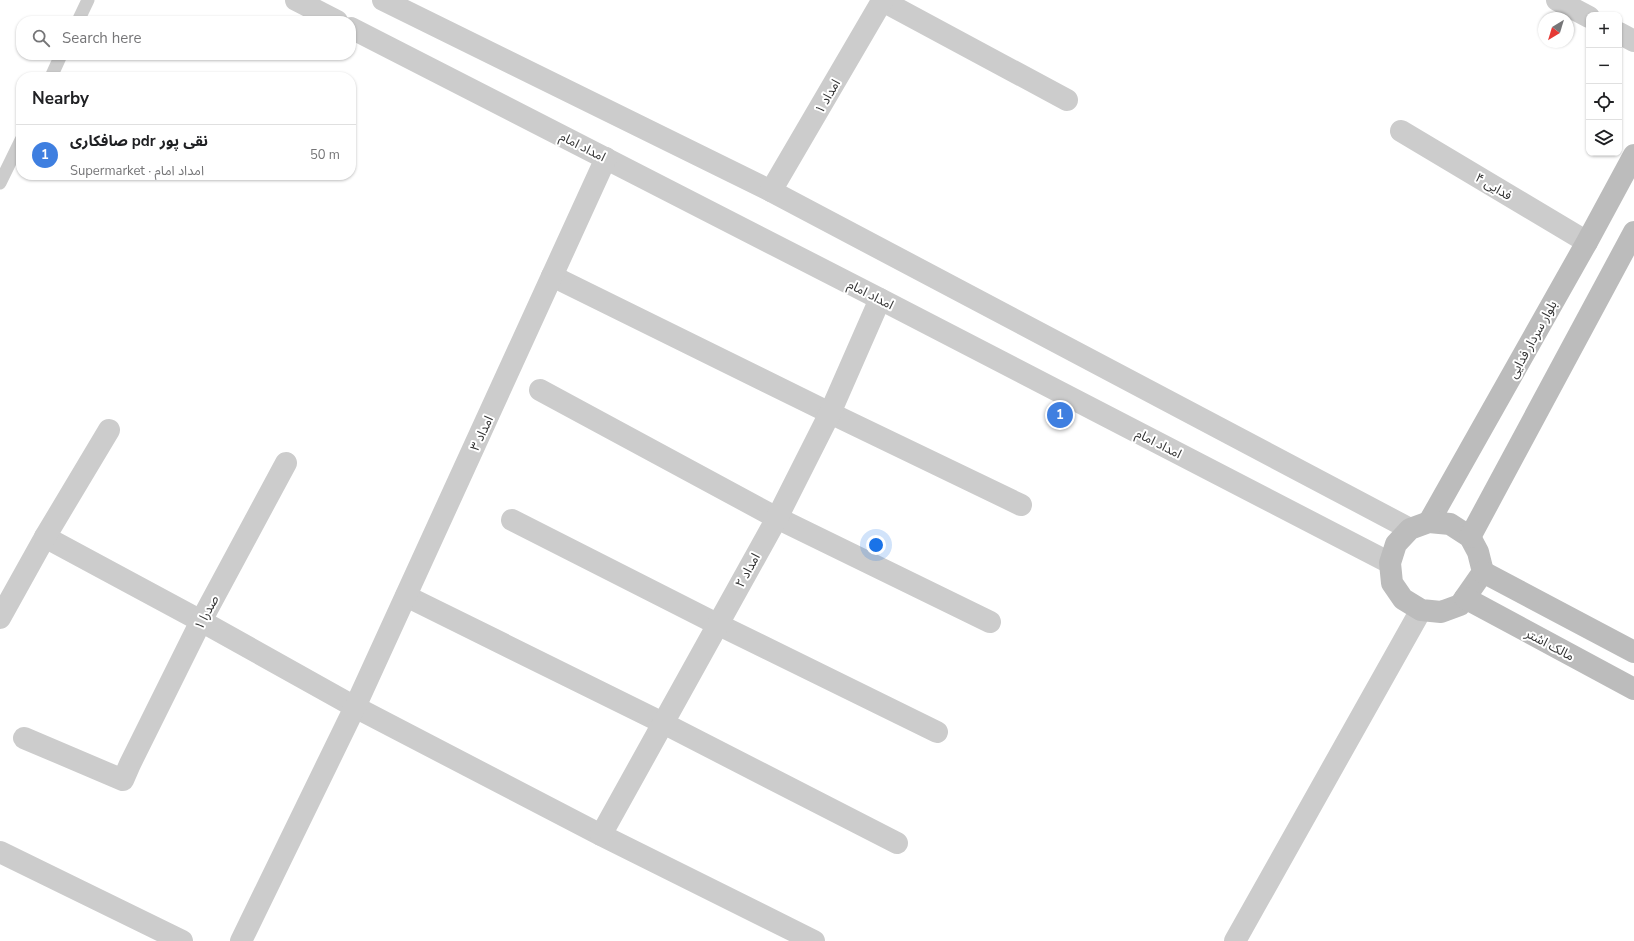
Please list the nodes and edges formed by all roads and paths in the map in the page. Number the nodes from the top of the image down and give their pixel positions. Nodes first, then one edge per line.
1 (88, 0) edge
2 (296, 0) edge
3 (383, 0) edge
4 (882, 0) edge
5 (1557, 0) edge
6 (1586, 15) edge
7 (80, 16) edge
8 (327, 16) edge
9 (356, 31) edge
10 (1622, 35) edge
11 (1634, 41) edge
12 (60, 60) edge
13 (54, 72) edge
14 (1067, 100) dead end
15 (1401, 130) dead end
16 (16, 150) edge
17 (1634, 155) edge
18 (606, 158) junction
19 (0, 183) edge
20 (771, 190) junction
21 (1634, 232) edge
22 (1587, 242) junction
23 (552, 276) junction
24 (880, 299) junction
25 (540, 390) dead end
26 (830, 413) junction
27 (110, 430) dead end
28 (286, 463) dead end
29 (1021, 505) dead end
30 (777, 518) junction
31 (512, 520) dead end
32 (1420, 526) junction
33 (45, 537) junction
34 (1470, 537) junction
35 (1390, 562) junction
36 (1483, 572) junction
37 (406, 596) junction
38 (1465, 598) junction
39 (1421, 610) junction
40 (0, 618) edge
41 (201, 621) junction
42 (990, 622) dead end
43 (717, 624) junction
44 (1634, 652) edge
45 (1634, 689) edge
46 (355, 707) junction
47 (663, 722) junction
48 (937, 732) dead end
49 (24, 738) dead end
50 (601, 835) junction
51 (897, 842) dead end
52 (0, 852) edge
53 (182, 941) edge
54 (240, 941) edge
55 (814, 941) edge
56 (1236, 941) edge

1 - 7 lane
2 - 8 street
3 - 20 street
4 - 14 street, امداد ۱
4 - 20 street, امداد ۱
5 - 6 street
9 - 18 street, امداد امام
10 - 11 street
12 - 13 lane
15 - 22 street, فدایی ۴
16 - 19 lane
17 - 22 main road, بلوار سردار فدایی
18 - 23 street, امداد ۳
18 - 24 street, امداد امام
20 - 32 street
21 - 34 main road
22 - 32 main road, بلوار سردار فدایی
23 - 26 street
23 - 37 street, امداد ۳
24 - 26 street, امداد ۲
24 - 35 street, امداد امام
25 - 30 street
26 - 29 street
26 - 30 street, امداد ۲
27 - 33 street
28 - 41 street, صدرا ۱
30 - 42 street
30 - 43 street, امداد ۲
31 - 43 street
32 - 34 main road
32 - 35 main road
33 - 40 street
33 - 41 street
34 - 36 main road
35 - 39 main road
36 - 38 main road
36 - 44 main road
37 - 46 street, امداد ۳
37 - 47 street
38 - 39 main road
38 - 45 main road, مالک اشتر
39 - 56 street
41 - 46 street
41 - 49 street, صدرا ۱
43 - 47 street, امداد ۲
43 - 48 street
46 - 50 street
46 - 54 street, امداد ۳
47 - 50 street, امداد ۲
47 - 51 street
50 - 55 street
52 - 53 street

